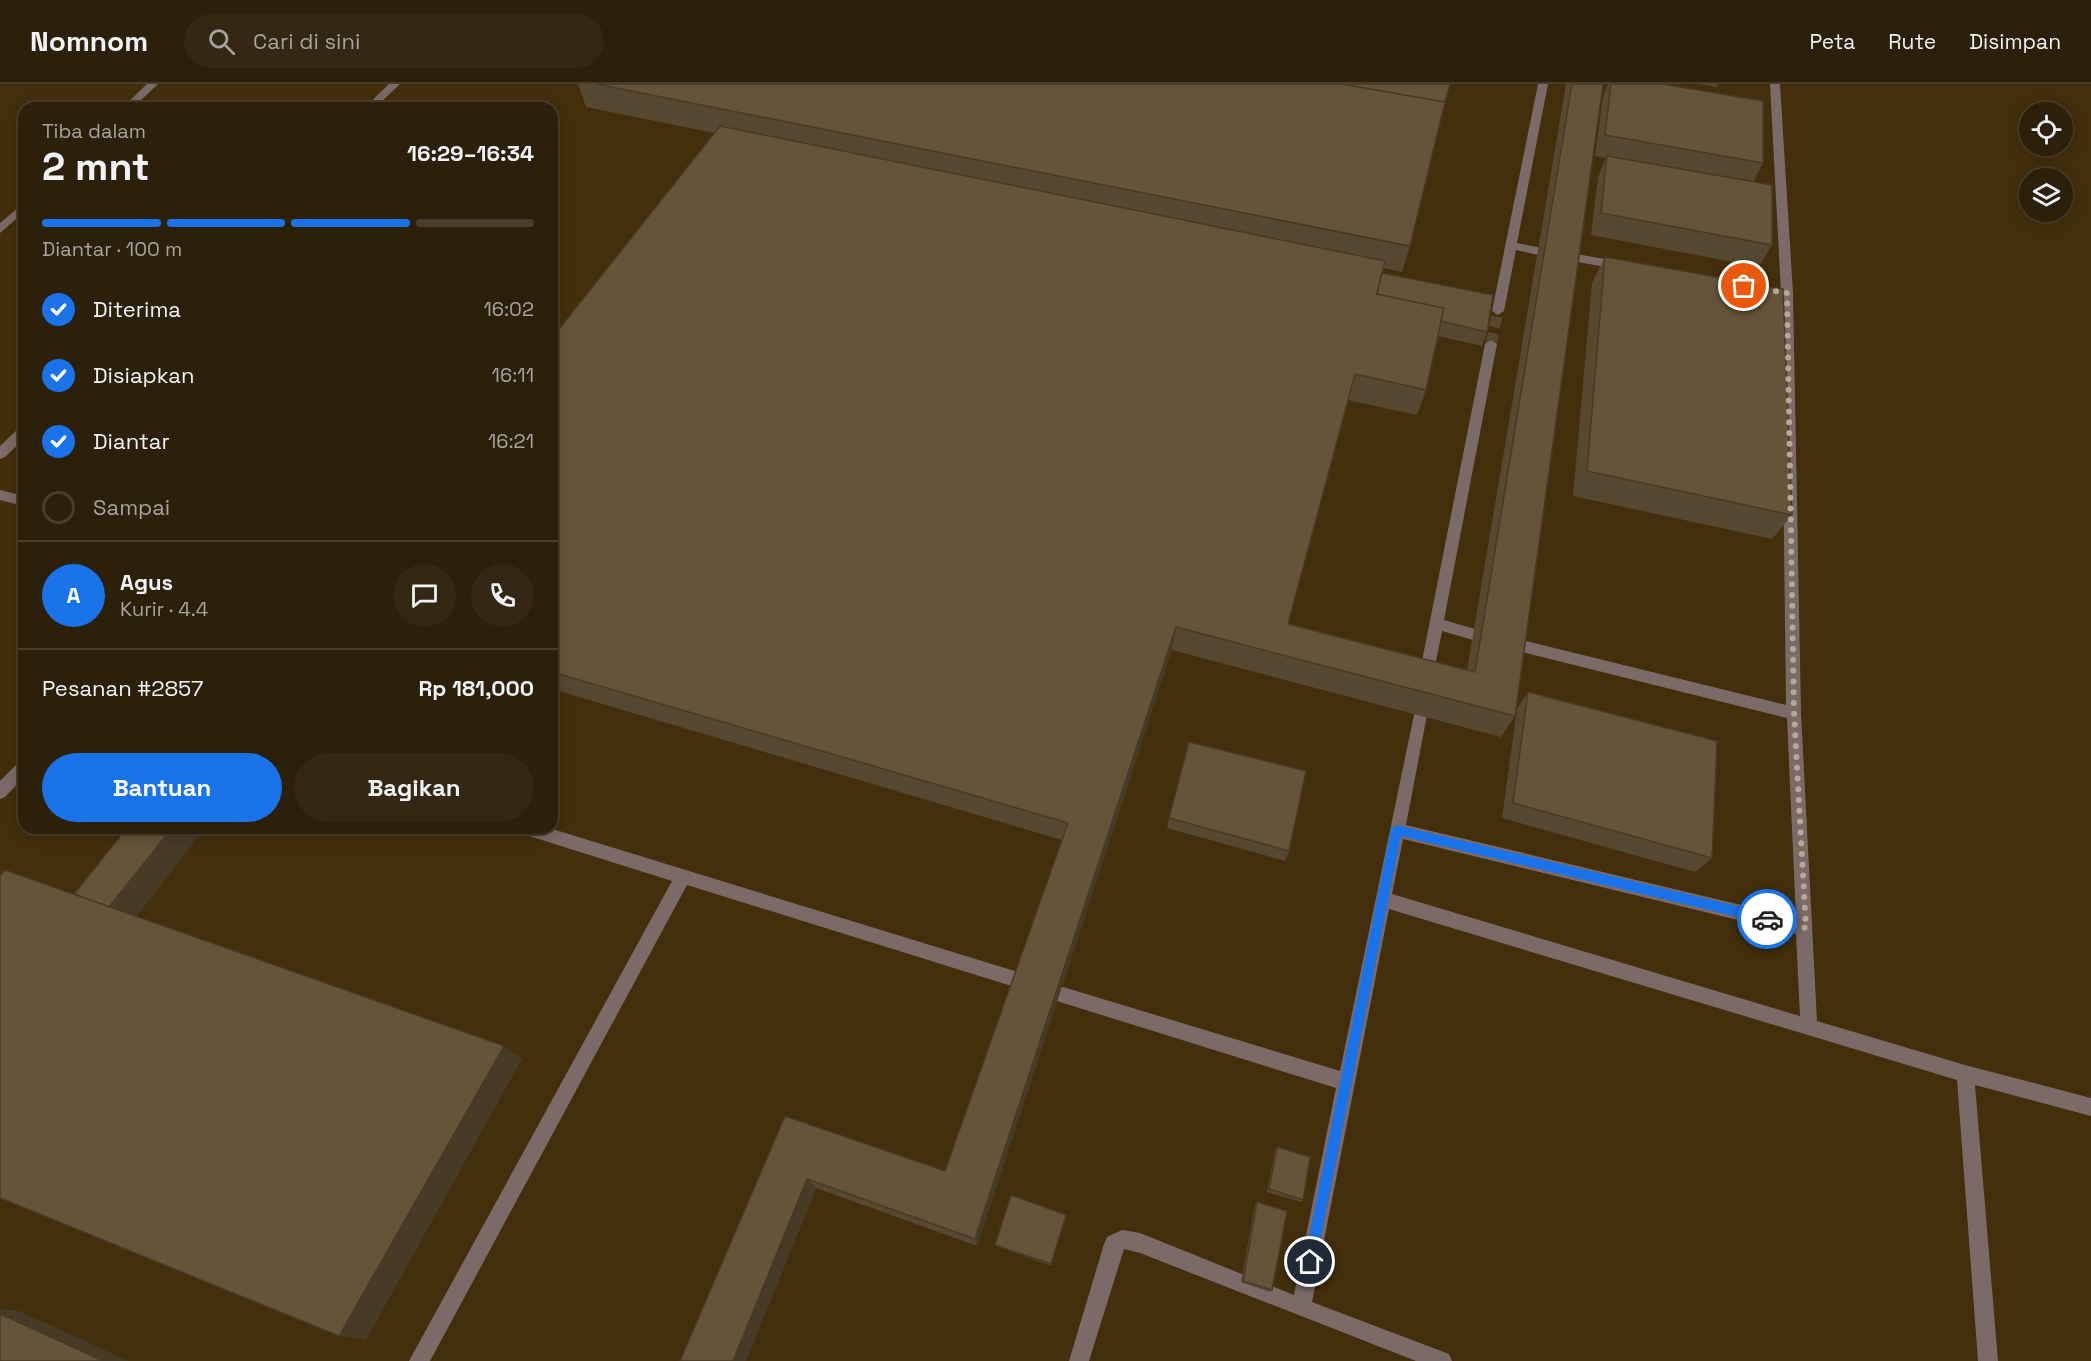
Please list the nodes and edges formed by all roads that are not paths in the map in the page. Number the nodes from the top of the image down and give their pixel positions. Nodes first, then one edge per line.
1 (153, 84) edge
2 (395, 84) edge
3 (1543, 84) edge
4 (1775, 84) edge
5 (134, 102) edge
6 (376, 102) edge
7 (18, 212) edge
8 (0, 229) edge
9 (1512, 246) junction
10 (1538, 251) dead end
11 (1570, 257) edge
12 (1639, 268) edge
13 (1498, 311) tunnel mouth
14 (1491, 344) tunnel mouth
15 (18, 437) edge
16 (0, 454) edge
17 (0, 495) edge
18 (18, 500) edge
19 (1438, 624) junction
20 (1473, 634) dead end
21 (1514, 644) edge
22 (1425, 684) edge
23 (1794, 713) junction
24 (1420, 715) edge
25 (18, 773) edge
26 (0, 792) edge
27 (1396, 830) junction
28 (545, 834) edge
29 (683, 877) junction
30 (1383, 899) junction
31 (1806, 928) junction
32 (1018, 980) edge
33 (1060, 994) edge
34 (1809, 1027) junction
35 (1965, 1074) junction
36 (1346, 1082) junction
37 (2091, 1107) edge
38 (1301, 1308) junction
39 (419, 1361) edge
40 (1079, 1361) edge
41 (1442, 1361) edge
42 (1988, 1361) edge

1 - 5 lane
2 - 6 lane
3 - 9 lane
4 - 23 lane
7 - 8 lane
9 - 10 lane
9 - 13 lane
11 - 12 lane
14 - 19 lane
15 - 16 lane
17 - 18 lane
19 - 20 lane
19 - 22 lane
21 - 23 lane
23 - 31 lane
24 - 27 lane
25 - 26 lane
27 - 30 lane
27 - 31 lane
28 - 29 lane
29 - 32 lane
29 - 39 lane
30 - 34 lane
30 - 36 lane
31 - 34 lane
33 - 36 lane
34 - 35 lane
35 - 37 lane
35 - 42 lane
36 - 38 lane
38 - 40 lane
38 - 41 lane

